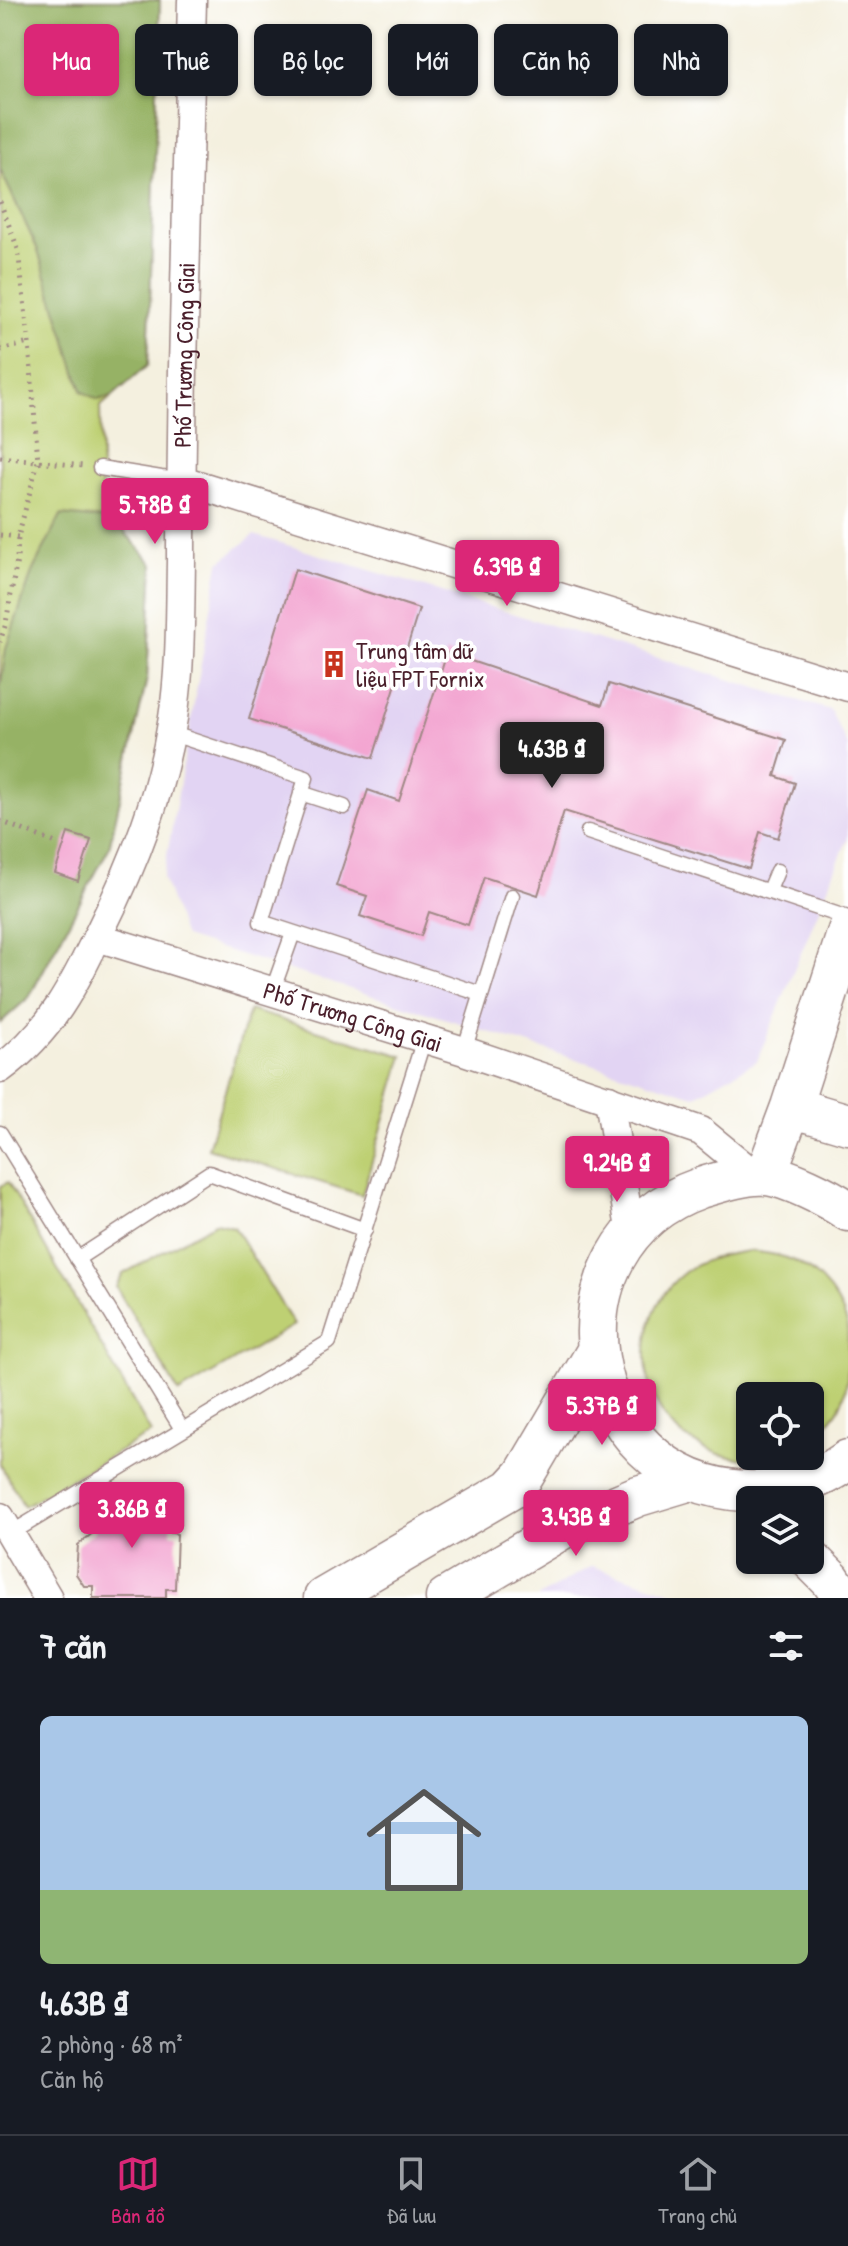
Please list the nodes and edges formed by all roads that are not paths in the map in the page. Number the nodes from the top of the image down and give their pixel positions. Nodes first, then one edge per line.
1 (192, 0) edge
2 (100, 468) road end
3 (182, 480) junction
4 (848, 687) edge
5 (170, 733) junction
6 (301, 793) junction
7 (344, 807) dead end
8 (588, 832) dead end
9 (777, 871) dead end
10 (769, 890) junction
11 (512, 896) dead end
12 (848, 918) edge
13 (848, 931) edge
14 (293, 933) junction
15 (97, 937) junction
16 (272, 992) junction
17 (481, 994) junction
18 (424, 1039) junction
19 (464, 1051) junction
20 (0, 1069) edge
21 (609, 1099) junction
22 (791, 1107) junction
23 (848, 1124) edge
24 (0, 1133) edge
25 (761, 1175) junction
26 (848, 1206) edge
27 (365, 1230) junction
28 (631, 1235) junction
29 (77, 1259) junction
30 (597, 1351) junction
31 (182, 1429) junction
32 (848, 1460) edge
33 (524, 1475) junction
34 (691, 1480) junction
35 (797, 1486) edge
36 (736, 1497) edge
37 (565, 1527) junction
38 (3, 1530) edge
39 (824, 1573) edge
40 (48, 1598) edge
41 (324, 1598) edge
42 (446, 1598) edge
43 (843, 1598) edge

1 - 3 street, Phố Trương Công Giai
2 - 3 lane
3 - 4 street
3 - 5 street, Phố Trương Công Giai
5 - 6 lane
5 - 15 street, Phố Trương Công Giai
6 - 7 lane
6 - 14 lane
8 - 10 lane
9 - 10 lane
10 - 12 lane
11 - 17 lane
13 - 22 main road
14 - 16 lane
14 - 17 lane
15 - 16 street, Phố Trương Công Giai
15 - 20 street, Phố Trương Công Giai
16 - 18 street, Phố Trương Công Giai
17 - 19 lane
18 - 19 street, Phố Trương Công Giai
18 - 27 lane
19 - 21 street, Phố Trương Công Giai
21 - 25 street, Phố Trương Công Giai
21 - 28 street
22 - 23 main road
22 - 25 main road
24 - 29 lane
25 - 26 main road
25 - 28 main road
27 - 29 lane
27 - 31 lane
28 - 30 main road
29 - 31 lane
30 - 33 main road
30 - 34 main road
31 - 38 lane
32 - 35 main road
33 - 37 main road
33 - 41 main road
34 - 36 main road
34 - 37 main road
37 - 42 main road
38 - 40 street
39 - 43 main road

